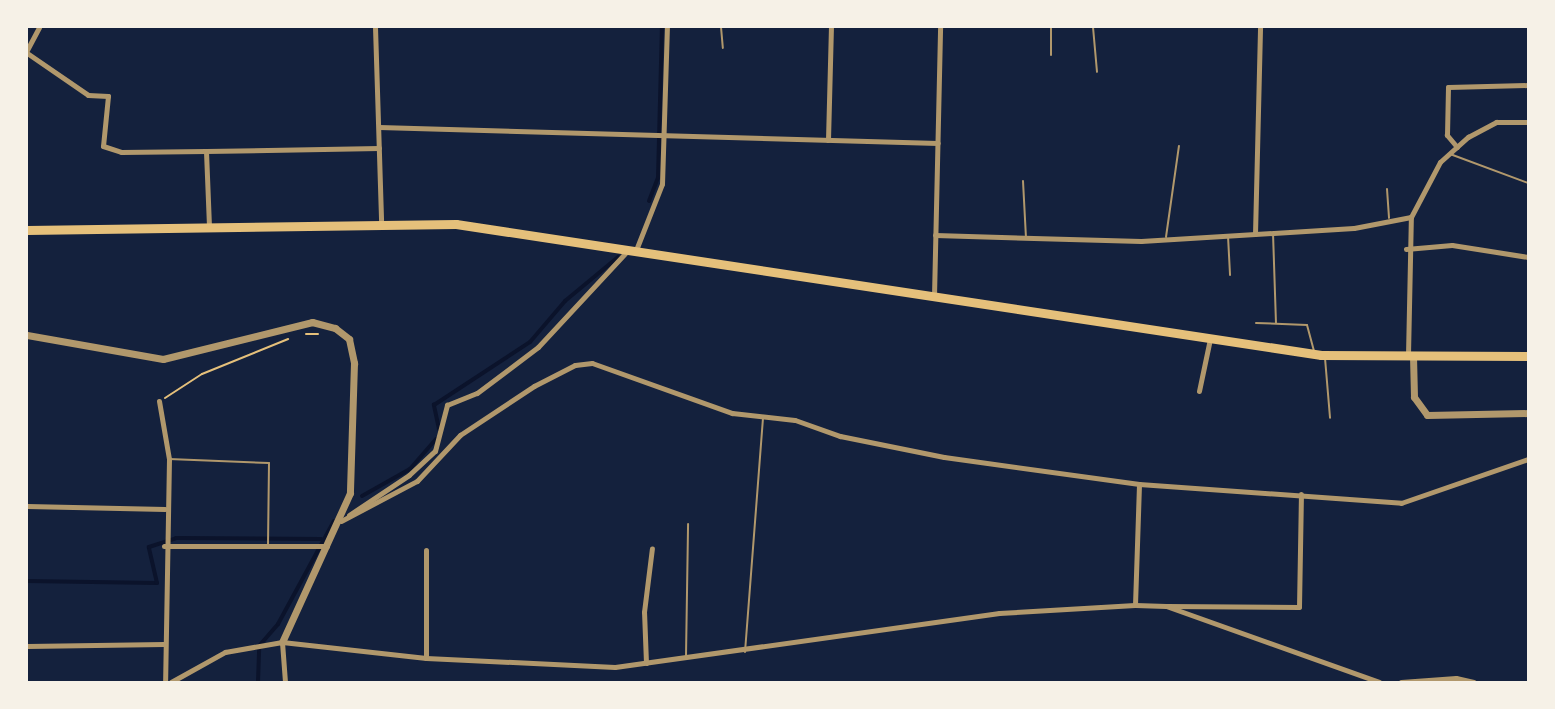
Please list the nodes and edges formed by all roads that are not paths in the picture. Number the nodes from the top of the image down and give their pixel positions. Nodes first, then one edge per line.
1 (39, 27) edge
2 (375, 27) edge
3 (667, 27) edge
4 (721, 27) edge
5 (831, 27) edge
6 (940, 27) edge
7 (1051, 27) edge
8 (1093, 27) edge
9 (1260, 27) edge
10 (723, 48) dead end
11 (27, 51) edge
12 (1051, 55) dead end
13 (1097, 72) dead end
14 (1528, 85) edge
15 (1528, 122) edge
16 (379, 127) junction
17 (661, 135) junction
18 (828, 140) junction
19 (938, 143) junction
20 (1179, 146) dead end
21 (1457, 147) junction
22 (379, 148) junction
23 (206, 151) junction
24 (1450, 154) junction
25 (1023, 181) dead end
26 (1528, 183) edge
27 (1387, 189) dead end
28 (1410, 217) junction
29 (1389, 218) junction
30 (381, 222) junction
31 (209, 226) junction
32 (27, 230) edge
33 (1273, 233) junction
34 (1255, 234) junction
35 (935, 235) junction
36 (1228, 236) junction
37 (1026, 238) junction
38 (1167, 240) junction
39 (632, 249) junction
40 (1406, 249) junction
41 (1528, 257) edge
42 (1230, 275) dead end
43 (934, 298) junction
44 (1256, 323) dead end
45 (1276, 323) junction
46 (27, 335) edge
47 (1210, 339) junction
48 (1314, 354) junction
49 (1326, 355) junction
50 (1410, 355) junction
51 (1528, 356) edge
52 (1199, 391) dead end
53 (160, 405) road end
54 (1528, 413) edge
55 (763, 416) junction
56 (1330, 418) dead end
57 (169, 459) junction
58 (1528, 459) edge
59 (1139, 484) junction
60 (1301, 494) junction
61 (27, 506) edge
62 (165, 508) junction
63 (340, 521) junction
64 (688, 524) dead end
65 (164, 546) junction
66 (268, 546) junction
67 (328, 546) junction
68 (652, 548) dead end
69 (426, 550) dead end
70 (1135, 605) junction
71 (1166, 606) junction
72 (282, 642) junction
73 (164, 644) junction
74 (27, 646) edge
75 (745, 652) junction
76 (426, 657) junction
77 (686, 659) junction
78 (646, 663) junction
79 (165, 682) edge
80 (171, 682) edge
81 (285, 682) edge
82 (1378, 682) edge
83 (1401, 682) edge
84 (1474, 682) edge

1 - 11 street
2 - 16 street
3 - 17 street
4 - 10 lane
5 - 18 street
6 - 19 street
7 - 12 lane
8 - 13 lane
9 - 34 street
11 - 23 street
14 - 21 street
15 - 21 street
16 - 17 street
16 - 22 street
17 - 18 street
17 - 39 street
18 - 19 street
19 - 35 street
20 - 38 lane
21 - 24 street
22 - 23 street
22 - 30 street
23 - 31 street
24 - 26 lane
24 - 28 street
25 - 37 lane
27 - 29 lane
28 - 29 street
28 - 40 street
29 - 33 street
30 - 31 highway
30 - 39 highway
31 - 32 highway
33 - 34 street
33 - 45 lane
34 - 36 street
35 - 37 street
35 - 43 street
36 - 38 street
36 - 42 lane
37 - 38 street
39 - 43 highway
39 - 63 street
40 - 41 street
40 - 50 street
43 - 47 highway
44 - 45 lane
45 - 48 lane
46 - 63 street
47 - 48 highway
47 - 52 street
48 - 49 highway
49 - 50 highway
49 - 56 lane
50 - 51 highway
50 - 54 street
53 - 57 street
55 - 59 street
55 - 63 street
55 - 75 lane
57 - 62 street
57 - 66 lane
58 - 60 street
59 - 60 street
59 - 70 street
60 - 71 street
61 - 62 street
62 - 65 street
63 - 67 street
64 - 77 lane
65 - 66 street
65 - 73 street
66 - 67 street
67 - 72 street
68 - 78 street
69 - 76 street
70 - 71 street
70 - 75 street
71 - 82 street
72 - 76 street
72 - 80 street
72 - 81 street
73 - 74 street
73 - 79 street
75 - 77 street
76 - 78 street
77 - 78 street
83 - 84 street

